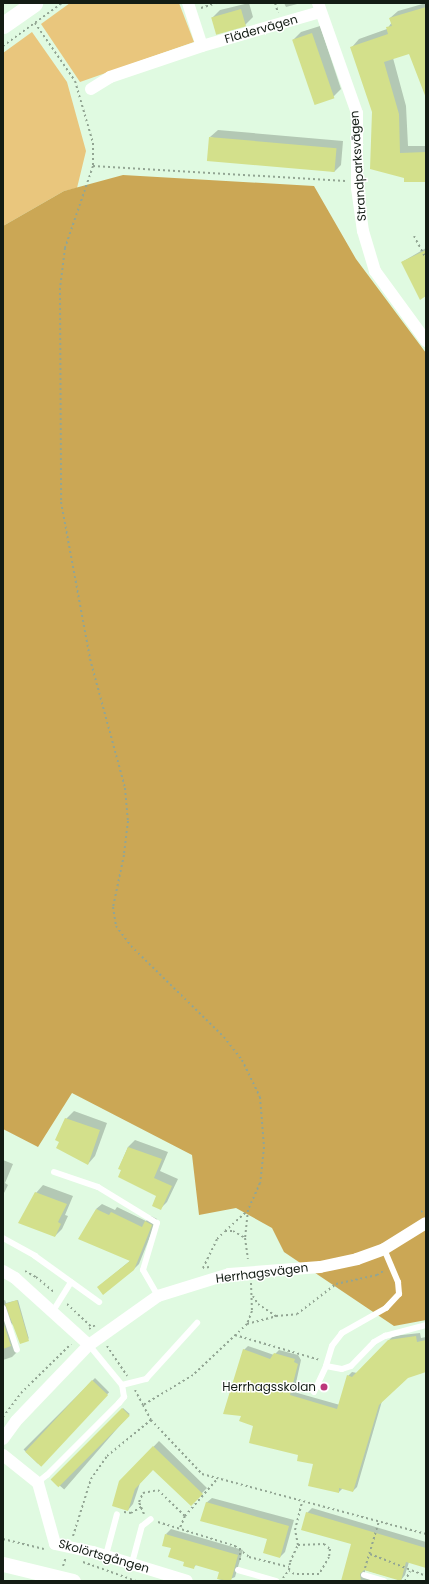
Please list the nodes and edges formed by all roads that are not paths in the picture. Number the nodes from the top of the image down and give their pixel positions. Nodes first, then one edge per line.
1 (34, 3) edge
2 (189, 8) edge
3 (319, 8) edge
4 (3, 25) edge
5 (202, 46) junction
6 (91, 89) dead end
7 (426, 341) edge
8 (54, 1172) dead end
9 (423, 1218) edge
10 (3, 1238) edge
11 (384, 1249) junction
12 (3, 1271) edge
13 (71, 1282) junction
14 (158, 1296) junction
15 (99, 1302) dead end
16 (3, 1308) edge
17 (53, 1311) junction
18 (197, 1323) dead end
19 (426, 1325) edge
20 (89, 1344) junction
21 (17, 1350) dead end
22 (326, 1364) junction
23 (122, 1385) junction
24 (314, 1392) dead end
25 (3, 1439) edge
26 (3, 1455) edge
27 (38, 1482) junction
28 (118, 1514) road end
29 (151, 1519) road end
30 (106, 1555) junction
31 (132, 1563) junction
32 (3, 1564) edge
33 (238, 1570) dead end
34 (364, 1575) road end
35 (73, 1581) edge
36 (187, 1581) edge
37 (276, 1581) edge
38 (384, 1581) edge

1 - 4 main road
2 - 5 street
3 - 5 street, Flädervägen
3 - 7 street, Strandparksvägen
5 - 6 street, Flädervägen
8 - 14 lane
9 - 11 street, Herrhagsvägen
10 - 13 lane
11 - 14 street, Herrhagsvägen
11 - 22 lane
12 - 17 street
13 - 15 lane
13 - 17 lane
14 - 20 street, Herrhagsvägen
16 - 21 lane
17 - 20 street
18 - 23 lane
19 - 22 lane
20 - 23 lane
20 - 25 street, Herrhagsvägen
22 - 24 lane
23 - 27 lane
26 - 27 street
27 - 30 street, Skolörtsgången
28 - 30 lane
29 - 31 lane
30 - 31 street, Skolörtsgången
31 - 36 street, Skolörtsgången
32 - 35 street
33 - 37 lane
34 - 38 lane

